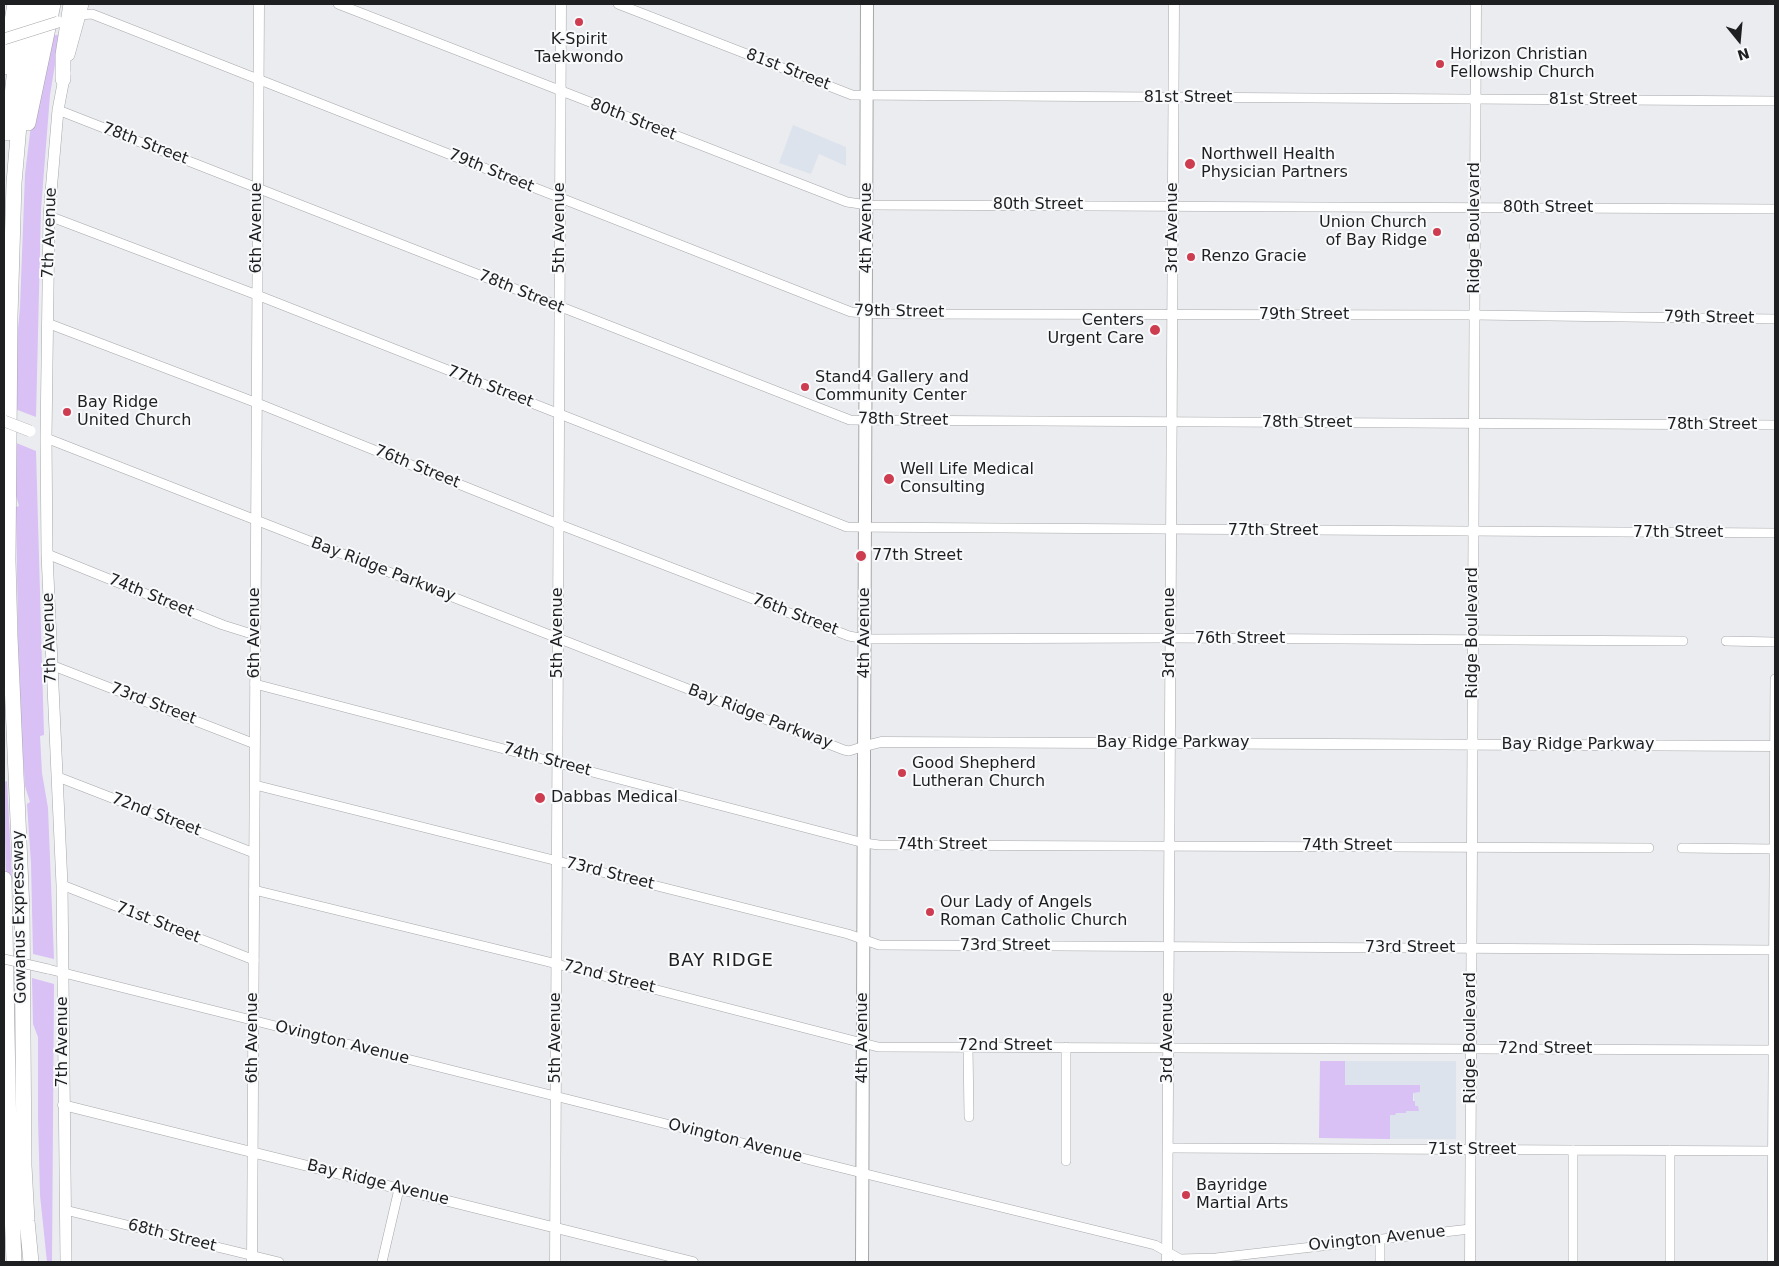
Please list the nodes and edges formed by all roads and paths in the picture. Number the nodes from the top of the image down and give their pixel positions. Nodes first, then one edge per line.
1 (15, 4) edge
2 (27, 4) edge
3 (38, 4) edge
4 (53, 4) edge
5 (83, 4) edge
6 (259, 4) edge
7 (338, 4) edge
8 (561, 4) edge
9 (618, 4) edge
10 (867, 4) edge
11 (1174, 4) edge
12 (1476, 4) edge
13 (69, 15) edge
14 (4, 39) edge
15 (4, 67) edge
16 (63, 79) joint
17 (258, 79) junction
18 (561, 92) junction
19 (867, 96) junction
20 (1173, 98) junction
21 (1476, 100) junction
22 (1775, 101) edge
23 (58, 110) junction
24 (9, 188) edge
25 (258, 188) junction
26 (560, 198) junction
27 (868, 205) junction
28 (1173, 205) junction
29 (1475, 208) junction
30 (1775, 209) edge
31 (49, 216) junction
32 (257, 295) junction
33 (560, 307) junction
34 (866, 313) junction
35 (1172, 314) junction
36 (1474, 315) junction
37 (1775, 319) edge
38 (48, 323) junction
39 (257, 403) junction
40 (559, 414) junction
41 (866, 420) junction
42 (4, 421) edge
43 (1172, 422) junction
44 (1474, 424) junction
45 (1775, 425) edge
46 (46, 438) junction
47 (256, 520) junction
48 (558, 524) junction
49 (864, 528) junction
50 (1171, 530) junction
51 (1473, 532) junction
52 (1775, 533) edge
53 (47, 554) junction
54 (255, 635) junction
55 (558, 638) junction
56 (1170, 638) junction
57 (865, 639) junction
58 (1472, 640) junction
59 (1682, 641) dead end
60 (1726, 641) dead end
61 (1775, 642) edge
62 (51, 665) junction
63 (1775, 678) edge
64 (256, 684) junction
65 (1170, 743) junction
66 (255, 744) junction
67 (1472, 744) junction
68 (864, 746) junction
69 (1775, 746) edge
70 (557, 763) junction
71 (58, 777) junction
72 (255, 785) junction
73 (864, 843) junction
74 (1170, 845) junction
75 (1472, 846) junction
76 (1649, 848) dead end
77 (1682, 848) dead end
78 (1775, 849) edge
79 (254, 853) junction
80 (557, 860) junction
81 (4, 879) edge
82 (62, 885) junction
83 (254, 890) junction
84 (863, 940) junction
85 (1169, 946) junction
86 (1471, 948) junction
87 (1774, 950) edge
88 (4, 959) edge
89 (254, 960) junction
90 (556, 964) junction
91 (63, 973) junction
92 (4, 987) edge
93 (7, 1019) junction
94 (253, 1020) junction
95 (863, 1042) junction
96 (968, 1046) junction
97 (1066, 1047) junction
98 (1168, 1047) junction
99 (1471, 1048) junction
100 (1774, 1050) edge
101 (556, 1096) junction
102 (64, 1105) junction
103 (969, 1117) dead end
104 (1168, 1148) junction
105 (1470, 1150) junction
106 (1573, 1150) junction
107 (1670, 1150) junction
108 (1774, 1151) edge
109 (252, 1152) junction
110 (1066, 1161) dead end
111 (862, 1173) junction
112 (399, 1189) junction
113 (65, 1210) junction
114 (555, 1227) junction
115 (1774, 1228) edge
116 (1470, 1229) junction
117 (1380, 1239) junction
118 (1167, 1257) edge
119 (252, 1259) edge
120 (14, 1262) edge
121 (31, 1262) edge
122 (66, 1262) edge
123 (279, 1262) edge
124 (382, 1262) edge
125 (554, 1262) edge
126 (693, 1262) edge
127 (862, 1262) edge
128 (1380, 1262) edge
129 (1470, 1262) edge
130 (1573, 1262) edge
131 (1670, 1262) edge
132 (1772, 1262) edge

1 - 15 highway
2 - 24 highway
3 - 24 highway, Gowanus Expressway
4 - 24 highway
5 - 13 main road
6 - 17 street, 6th Avenue
7 - 18 street, 80th Street
8 - 18 street, 5th Avenue
9 - 19 street, 81st Street
10 - 19 main road, 4th Avenue
11 - 20 street, 3rd Avenue
12 - 21 street, Ridge Boulevard
13 - 14 main road, bridge
13 - 16 highway
13 - 17 street, 79th Street
16 - 23 main road, 7th Avenue
17 - 25 street, 6th Avenue
17 - 26 street, 79th Street
18 - 26 street, 5th Avenue
18 - 27 street, 80th Street
19 - 20 street, 81st Street
19 - 27 main road, 4th Avenue
20 - 21 street, 81st Street
20 - 28 street, 3rd Avenue
21 - 22 street, 81st Street
21 - 29 street, Ridge Boulevard
23 - 25 street, 78th Street
23 - 31 main road, 7th Avenue
24 - 121 highway, Gowanus Expressway
25 - 32 street, 6th Avenue
25 - 33 street, 78th Street
26 - 33 street, 5th Avenue
26 - 34 street, 79th Street
27 - 28 street, 80th Street
27 - 34 main road, 4th Avenue
28 - 29 street, 80th Street
28 - 35 street, 3rd Avenue
29 - 30 street, 80th Street
29 - 36 street, Ridge Boulevard
31 - 32 street, 77th Street
31 - 38 main road, 7th Avenue
32 - 39 street, 6th Avenue
32 - 40 street, 77th Street
33 - 40 street, 5th Avenue
33 - 41 street, 78th Street
34 - 35 street, 79th Street
34 - 41 main road, 4th Avenue
35 - 36 street, 79th Street
35 - 43 street, 3rd Avenue
36 - 37 street, 79th Street
36 - 44 street, Ridge Boulevard
38 - 39 street, 76th Street
38 - 46 main road, 7th Avenue
39 - 47 street, 6th Avenue
39 - 48 street, 76th Street
40 - 48 street, 5th Avenue
40 - 49 street, 77th Street
41 - 43 street, 78th Street
41 - 49 main road, 4th Avenue
42 - 46 main road, Bay Ridge Parkway, bridge
43 - 44 street, 78th Street
43 - 50 street, 3rd Avenue
44 - 45 street, 78th Street
44 - 51 street, Ridge Boulevard
46 - 47 street, Bay Ridge Parkway
46 - 53 main road, 7th Avenue
47 - 54 street, 6th Avenue
47 - 55 street, Bay Ridge Parkway
48 - 55 street, 5th Avenue
48 - 57 street, 76th Street
49 - 50 street, 77th Street
49 - 57 main road, 4th Avenue
50 - 51 street, 77th Street
50 - 56 street, 3rd Avenue
51 - 52 street, 77th Street
51 - 58 street, Ridge Boulevard
53 - 54 street, 74th Street
53 - 62 main road, 7th Avenue
54 - 64 street, 6th Avenue
55 - 68 street, Bay Ridge Parkway
55 - 70 street, 5th Avenue
56 - 57 street, 76th Street
56 - 58 street, 76th Street
56 - 65 street, 3rd Avenue
57 - 68 main road, 4th Avenue
58 - 59 street, 76th Street
58 - 67 street, Ridge Boulevard
60 - 61 street
62 - 66 street, 73rd Street
62 - 71 main road, 7th Avenue
63 - 69 street
64 - 66 street, 6th Avenue
64 - 70 street, 74th Street
65 - 67 street, Bay Ridge Parkway
65 - 68 street, Bay Ridge Parkway
65 - 74 street, 3rd Avenue
66 - 72 street, 6th Avenue
67 - 69 street, Bay Ridge Parkway
67 - 75 street, Ridge Boulevard
68 - 73 main road, 4th Avenue
69 - 78 street
70 - 73 street, 74th Street
70 - 80 street, 5th Avenue
71 - 79 street, 72nd Street
71 - 82 main road, 7th Avenue
72 - 79 street, 6th Avenue
72 - 80 street, 73rd Street
73 - 74 street, 74th Street
73 - 84 main road, 4th Avenue
74 - 75 street, 74th Street
74 - 85 street, 3rd Avenue
75 - 76 street, 74th Street
75 - 86 street, Ridge Boulevard
77 - 78 street
78 - 87 street
79 - 83 street, 6th Avenue
80 - 84 street, 73rd Street
80 - 90 street, 5th Avenue
81 - 93 highway
82 - 89 street, 71st Street
82 - 91 main road, 7th Avenue
83 - 89 street, 6th Avenue
83 - 90 street, 72nd Street
84 - 85 street, 73rd Street
84 - 95 main road, 4th Avenue
85 - 86 street, 73rd Street
85 - 98 street, 3rd Avenue
86 - 87 street, 73rd Street
86 - 99 street, Ridge Boulevard
87 - 100 street
88 - 91 street, Ovington Avenue, bridge
89 - 94 street, 6th Avenue
90 - 95 street, 72nd Street
90 - 101 street, 5th Avenue
91 - 94 street, Ovington Avenue
91 - 102 main road, 7th Avenue
92 - 93 highway
93 - 120 highway
94 - 101 street, Ovington Avenue
94 - 109 street, 6th Avenue
95 - 96 street, 72nd Street
95 - 111 main road, 4th Avenue
96 - 97 street, 72nd Street
96 - 103 street
97 - 98 street, 72nd Street
97 - 110 street
98 - 99 street, 72nd Street
98 - 104 street, 3rd Avenue
99 - 100 street, 72nd Street
99 - 105 street, Ridge Boulevard
100 - 108 street
101 - 111 street, Ovington Avenue
101 - 114 street, 5th Avenue
102 - 109 street, Bay Ridge Avenue
102 - 113 main road, 7th Avenue
104 - 105 street, 71st Street
104 - 118 street, 3rd Avenue
105 - 106 street, 71st Street
105 - 116 street, Ridge Boulevard
106 - 107 street, 71st Street
106 - 130 street
107 - 108 street, 71st Street
107 - 131 street
108 - 115 street
109 - 112 street, Bay Ridge Avenue
109 - 119 street, 6th Avenue
111 - 118 street, Ovington Avenue
111 - 127 main road, 4th Avenue
112 - 114 street, Bay Ridge Avenue
112 - 124 street
113 - 119 street, 68th Street
113 - 122 main road, 7th Avenue
114 - 125 street, 5th Avenue
114 - 126 street, Bay Ridge Avenue
115 - 132 street
116 - 117 street, Ovington Avenue
116 - 129 street, Ridge Boulevard
117 - 118 street, Ovington Avenue
117 - 128 street
119 - 123 street, 68th Street

